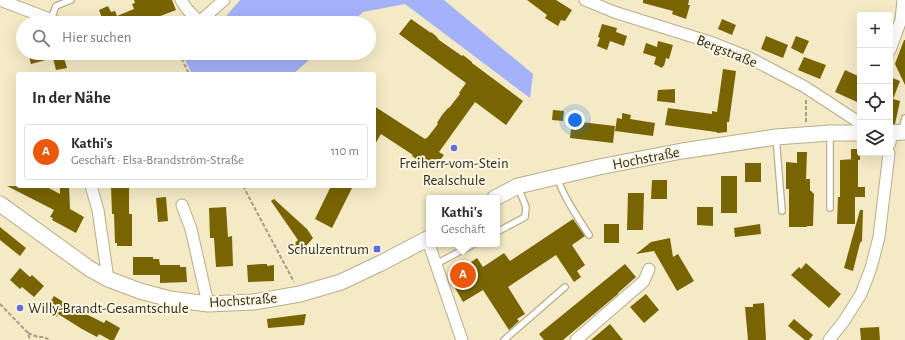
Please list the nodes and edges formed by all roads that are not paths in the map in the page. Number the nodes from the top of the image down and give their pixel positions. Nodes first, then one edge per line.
1 (71, 0) edge
2 (181, 0) edge
3 (224, 0) edge
4 (585, 0) edge
5 (903, 0) edge
6 (4, 1) edge
7 (42, 16) edge
8 (55, 16) edge
9 (193, 16) edge
10 (206, 16) edge
11 (891, 48) edge
12 (857, 121) edge
13 (830, 133) junction
14 (857, 133) edge
15 (776, 137) junction
16 (889, 156) edge
17 (557, 177) junction
18 (518, 186) junction
19 (92, 188) edge
20 (500, 195) edge
21 (0, 204) edge
22 (182, 205) dead end
23 (830, 208) dead end
24 (782, 211) dead end
25 (500, 230) edge
26 (589, 235) dead end
27 (426, 242) edge
28 (431, 247) edge
29 (468, 247) edge
30 (436, 264) junction
31 (649, 270) dead end
32 (108, 279) junction
33 (565, 287) dead end
34 (208, 304) junction
35 (462, 340) edge
36 (504, 340) edge
37 (576, 340) edge
38 (829, 340) edge

1 - 8 lane
2 - 9 street
3 - 10 street
4 - 12 street, Bergstraße
5 - 11 street
6 - 7 street
13 - 14 street, Hochstraße
13 - 15 street, Hochstraße
13 - 23 lane
15 - 17 street, Hochstraße
15 - 24 lane
16 - 38 street
17 - 18 street, Hochstraße
17 - 26 lane
18 - 20 street, Hochstraße
18 - 25 lane
19 - 32 street
21 - 32 street, Hochstraße
22 - 34 street
27 - 34 street, Hochstraße
28 - 30 street
29 - 30 lane
30 - 35 street
31 - 37 street
32 - 34 street, Hochstraße
33 - 36 lane

